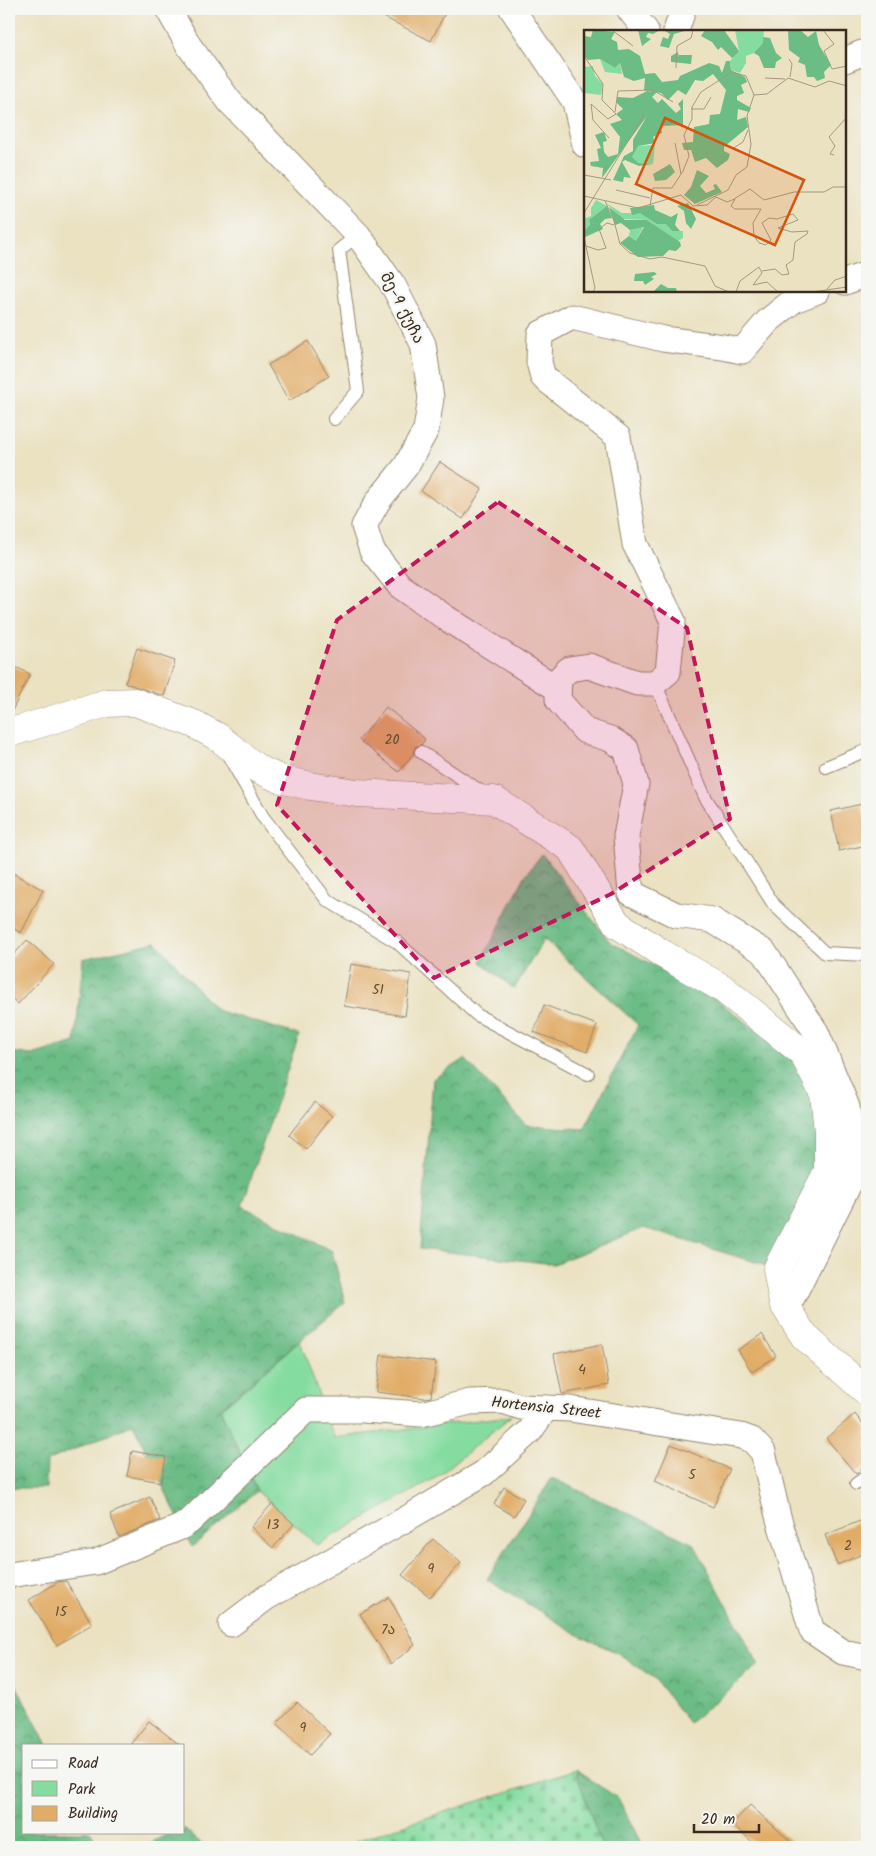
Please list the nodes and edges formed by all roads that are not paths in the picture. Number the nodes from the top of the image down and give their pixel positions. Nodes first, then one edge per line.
1 (168, 9) edge
2 (512, 9) edge
3 (629, 9) edge
4 (681, 9) edge
5 (645, 30) edge
6 (676, 30) edge
7 (867, 55) edge
8 (846, 60) edge
9 (584, 141) edge
10 (358, 235) junction
11 (867, 274) edge
12 (846, 282) edge
13 (814, 292) edge
14 (334, 419) dead end
15 (655, 683) junction
16 (558, 689) junction
17 (9, 733) edge
18 (218, 737) junction
19 (867, 750) edge
20 (421, 752) dead end
21 (826, 767) dead end
22 (494, 800) junction
23 (867, 955) edge
24 (588, 1074) dead end
25 (783, 1303) junction
26 (867, 1392) edge
27 (546, 1408) junction
28 (867, 1476) edge
29 (856, 1484) dead end
30 (9, 1575) edge
31 (232, 1624) dead end
32 (867, 1657) edge

1 - 10 street, მე-9 ქუჩა
2 - 9 street
3 - 5 street
4 - 6 street
7 - 8 street
10 - 14 lane
10 - 16 street, მე-9 ქუჩა
11 - 12 street
13 - 15 street
15 - 16 street
15 - 23 lane
16 - 25 street
17 - 18 street
18 - 22 street
18 - 24 lane
19 - 21 lane
20 - 22 lane
22 - 25 street
25 - 26 street
27 - 30 street, Hortensia Street
27 - 31 street
27 - 32 street, Hortensia Street
28 - 29 lane

